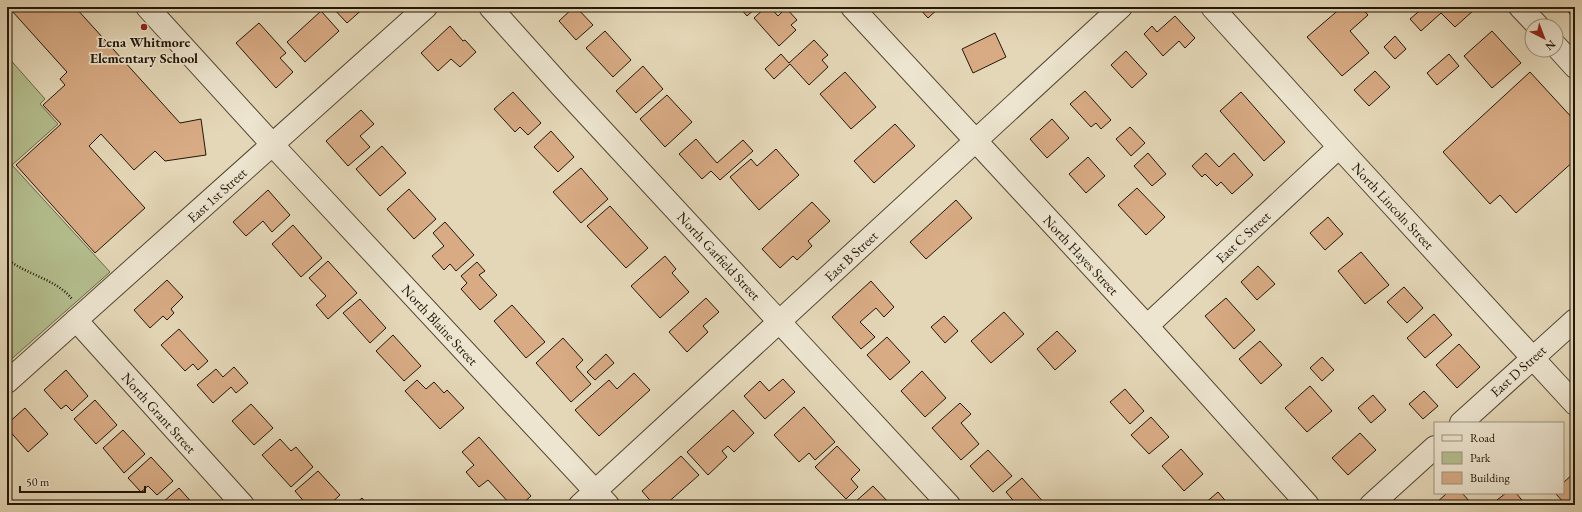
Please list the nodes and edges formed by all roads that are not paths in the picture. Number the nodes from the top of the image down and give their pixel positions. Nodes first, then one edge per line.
1 (147, 7) edge
2 (426, 7) edge
3 (490, 7) edge
4 (852, 7) edge
5 (1122, 7) edge
6 (1212, 7) edge
7 (1520, 7) edge
8 (1530, 18) edge
9 (1564, 55) edge
10 (1575, 67) edge
11 (976, 142) junction
12 (272, 145) junction
13 (1339, 147) junction
14 (75, 311) junction
15 (1575, 320) edge
16 (780, 322) junction
17 (1147, 326) junction
18 (1533, 358) junction
19 (7, 382) edge
20 (1575, 404) edge
21 (1462, 422) edge
22 (1434, 448) edge
23 (594, 500) edge
24 (243, 505) edge
25 (949, 505) edge
26 (1308, 505) edge
27 (1370, 505) edge

1 - 12 street, North Blaine Street
2 - 12 street, East 1st Street
3 - 16 street, North Garfield Street
4 - 11 street, North Hayes Street
5 - 11 street, East B Street
6 - 13 street, North Lincoln Street
7 - 8 street
9 - 10 street
11 - 16 street, East B Street
11 - 17 street, North Hayes Street
12 - 14 street, East 1st Street
12 - 23 street, North Blaine Street
13 - 17 street, East C Street
13 - 18 street, North Lincoln Street
14 - 19 street, East 1st Street
14 - 24 street, North Grant Street
15 - 18 street, East D Street
16 - 23 street, East B Street
16 - 25 street, North Garfield Street
17 - 26 street, North Hayes Street
18 - 20 street, North Lincoln Street
18 - 21 street, East D Street
22 - 27 street

